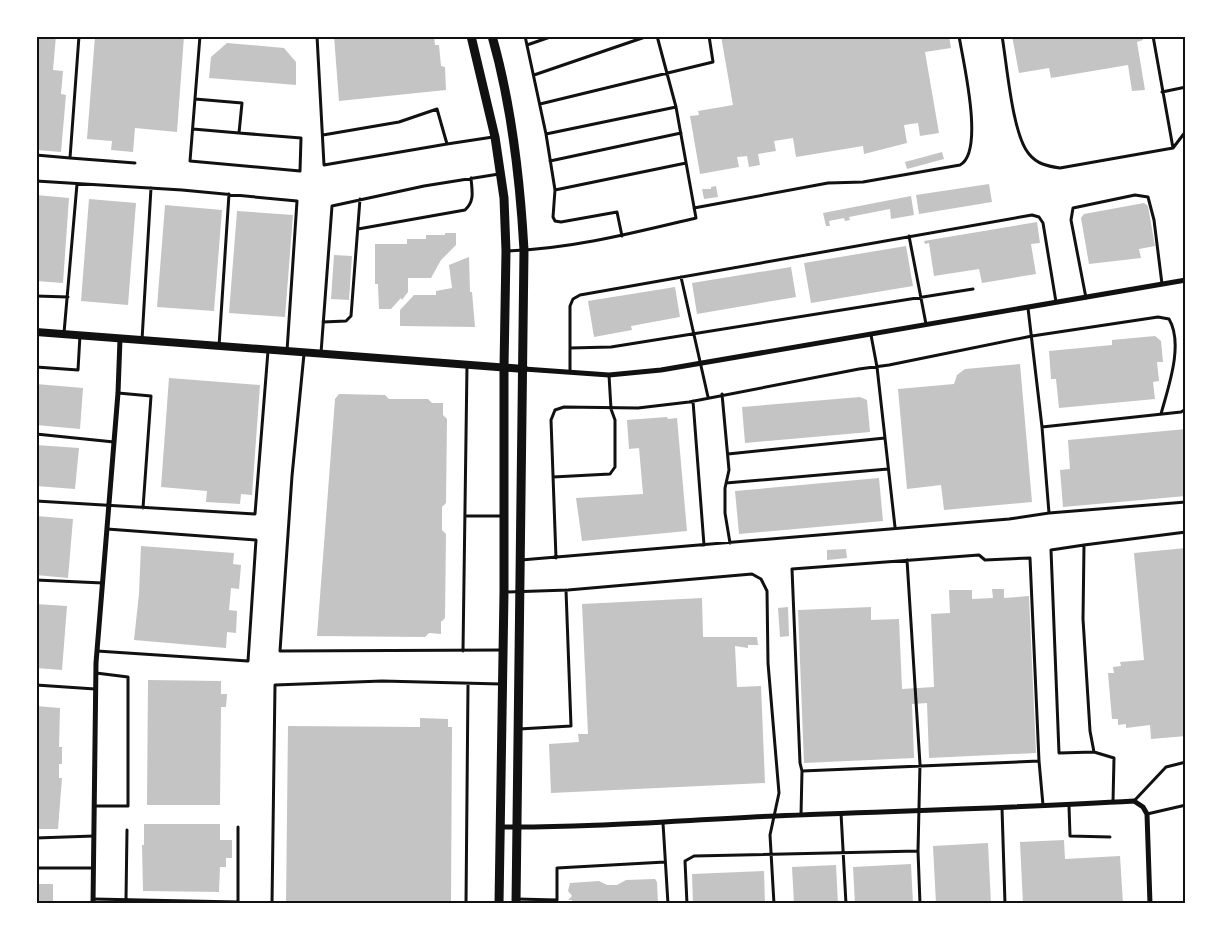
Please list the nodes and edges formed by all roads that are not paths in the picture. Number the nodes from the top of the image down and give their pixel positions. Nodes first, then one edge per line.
1 (79, 36) edge
2 (200, 36) edge
3 (317, 36) edge
4 (470, 36) edge
5 (492, 36) edge
6 (525, 36) edge
7 (553, 36) edge
8 (648, 36) edge
9 (657, 36) edge
10 (708, 36) edge
11 (959, 36) edge
12 (1002, 36) edge
13 (1153, 36) edge
14 (528, 45) junction
15 (666, 74) junction
16 (534, 75) junction
17 (1186, 87) edge
18 (1162, 92) junction
19 (195, 99) junction
20 (540, 104) junction
21 (676, 108) junction
22 (193, 130) junction
23 (1186, 131) edge
24 (239, 133) junction
25 (681, 133) junction
26 (546, 134) junction
27 (323, 135) junction
28 (495, 137) junction
29 (447, 144) junction
30 (1173, 148) junction
31 (36, 155) edge
32 (70, 158) junction
33 (550, 161) junction
34 (135, 163) dead end
35 (686, 164) junction
36 (501, 174) junction
37 (471, 178) junction
38 (36, 182) edge
39 (77, 184) junction
40 (151, 188) junction
41 (555, 190) junction
42 (229, 194) junction
43 (360, 198) junction
44 (694, 208) junction
45 (358, 229) junction
46 (622, 236) junction
47 (910, 236) junction
48 (524, 250) junction
49 (506, 251) junction
50 (681, 277) junction
51 (1186, 280) edge
52 (1162, 284) junction
53 (973, 289) dead end
54 (36, 296) edge
55 (68, 297) junction
56 (921, 298) junction
57 (1086, 298) junction
58 (1056, 303) junction
59 (1028, 308) junction
60 (323, 322) junction
61 (926, 326) junction
62 (36, 332) edge
63 (64, 334) junction
64 (692, 334) junction
65 (80, 335) junction
66 (871, 335) junction
67 (1032, 336) junction
68 (120, 339) junction
69 (142, 340) junction
70 (219, 347) junction
71 (570, 348) junction
72 (268, 350) junction
73 (287, 352) junction
74 (304, 353) junction
75 (321, 354) junction
76 (467, 365) junction
77 (700, 365) junction
78 (36, 367) edge
79 (877, 367) junction
80 (504, 368) junction
81 (524, 369) junction
82 (570, 373) junction
83 (609, 375) junction
84 (118, 393) junction
85 (722, 394) junction
86 (708, 397) junction
87 (693, 401) junction
88 (610, 409) junction
89 (1186, 409) edge
90 (1161, 414) junction
91 (1042, 427) junction
92 (36, 434) edge
93 (885, 438) junction
94 (114, 442) junction
95 (728, 454) junction
96 (888, 469) junction
97 (553, 477) junction
98 (726, 483) junction
99 (36, 501) edge
100 (1186, 502) edge
101 (109, 506) junction
102 (143, 508) junction
103 (1049, 514) junction
104 (466, 516) junction
105 (503, 516) junction
106 (894, 528) junction
107 (107, 529) junction
108 (1186, 532) edge
109 (730, 543) junction
110 (704, 545) junction
111 (1084, 546) junction
112 (556, 558) junction
113 (520, 560) junction
114 (907, 560) junction
115 (36, 580) edge
116 (103, 583) junction
117 (566, 590) junction
118 (504, 592) junction
119 (521, 593) junction
120 (502, 650) junction
121 (97, 651) junction
122 (464, 651) junction
123 (96, 673) junction
124 (36, 684) edge
125 (468, 684) junction
126 (502, 684) junction
127 (96, 690) junction
128 (519, 729) junction
129 (1094, 752) junction
130 (1039, 761) junction
131 (1186, 762) edge
132 (920, 764) junction
133 (802, 770) junction
134 (1134, 801) junction
135 (1114, 802) junction
136 (1043, 805) junction
137 (1186, 805) edge
138 (94, 806) junction
139 (1069, 806) junction
140 (1002, 807) junction
141 (918, 809) junction
142 (841, 813) junction
143 (1147, 814) junction
144 (776, 816) junction
145 (801, 816) junction
146 (663, 823) junction
147 (238, 827) dead end
148 (499, 827) junction
149 (517, 828) junction
150 (127, 830) dead end
151 (94, 836) junction
152 (1110, 837) dead end
153 (36, 838) edge
154 (918, 851) junction
155 (844, 852) junction
156 (771, 855) junction
157 (665, 862) junction
158 (36, 868) edge
159 (94, 868) junction
160 (126, 900) junction
161 (93, 901) edge
162 (516, 901) edge
163 (272, 904) edge
164 (466, 904) edge
165 (499, 904) edge
166 (668, 904) edge
167 (687, 904) edge
168 (774, 904) edge
169 (846, 904) edge
170 (920, 904) edge
171 (1006, 904) edge
172 (1150, 904) edge

1 - 32 lane
2 - 19 lane
3 - 27 lane
4 - 28 main road
5 - 48 main road
6 - 14 lane
7 - 14 lane
8 - 16 lane
9 - 15 lane
10 - 15 lane
11 - 44 lane
12 - 30 lane
13 - 18 lane
14 - 16 lane
15 - 20 lane
15 - 21 lane
16 - 20 lane
17 - 18 lane
18 - 30 lane
19 - 22 lane
19 - 24 lane
20 - 26 lane
21 - 25 lane
21 - 26 lane
22 - 24 lane
22 - 24 lane
23 - 30 lane
25 - 33 lane
25 - 35 lane
26 - 33 lane
27 - 29 lane
27 - 29 lane
28 - 29 lane
28 - 36 main road
31 - 32 lane
32 - 34 lane
33 - 41 lane
35 - 41 lane
35 - 44 lane
36 - 37 lane
36 - 49 main road
37 - 43 lane
37 - 45 lane
38 - 39 lane
39 - 40 lane
39 - 55 lane
40 - 42 lane
40 - 69 lane
41 - 46 lane
42 - 70 lane
42 - 73 lane
43 - 45 lane
43 - 60 lane
44 - 46 lane
45 - 60 lane
46 - 48 lane
47 - 50 lane
47 - 56 lane
47 - 58 lane
48 - 49 lane
48 - 81 main road
49 - 80 main road
50 - 64 lane
50 - 71 lane
51 - 52 street
52 - 57 street
52 - 57 lane
53 - 56 lane
54 - 55 lane
55 - 63 lane
56 - 61 lane
56 - 64 lane
57 - 58 street
58 - 59 street
59 - 61 street
59 - 67 lane
60 - 75 lane
61 - 66 street
62 - 63 street
63 - 65 street
64 - 71 lane
64 - 77 lane
65 - 68 street
65 - 78 lane
66 - 77 street
66 - 79 lane
67 - 79 lane
67 - 90 lane
67 - 91 lane
68 - 69 street
68 - 84 street
69 - 70 street
70 - 72 street
71 - 82 lane
72 - 73 street
72 - 102 lane
73 - 74 street
74 - 75 street
74 - 122 lane
75 - 76 street
76 - 80 street
76 - 104 lane
77 - 83 street
77 - 86 lane
79 - 85 lane
79 - 93 lane
80 - 81 street
80 - 105 main road
81 - 82 street
81 - 113 main road
82 - 83 street
83 - 88 lane
84 - 94 street
84 - 102 lane
85 - 86 lane
85 - 95 lane
86 - 87 lane
87 - 88 lane
87 - 110 lane
88 - 97 lane
88 - 97 lane
89 - 90 lane
90 - 91 lane
91 - 103 lane
92 - 94 lane
93 - 95 lane
93 - 96 lane
94 - 101 street
95 - 98 lane
96 - 98 lane
96 - 106 lane
97 - 112 lane
98 - 109 lane
99 - 101 lane
100 - 103 lane
101 - 102 lane
101 - 107 street
103 - 106 lane
104 - 105 lane
104 - 122 lane
105 - 118 main road
106 - 109 lane
107 - 116 street
107 - 121 lane
108 - 111 lane
109 - 110 lane
110 - 112 lane
111 - 129 lane
111 - 129 lane
112 - 113 lane
113 - 119 main road
114 - 130 lane
114 - 132 lane
114 - 133 lane
115 - 116 lane
116 - 121 street
117 - 119 lane
117 - 128 lane
117 - 144 lane
118 - 119 lane
118 - 120 main road
119 - 128 main road
120 - 122 lane
120 - 126 main road
121 - 123 street
123 - 127 street
123 - 138 lane
124 - 127 lane
125 - 126 lane
125 - 163 lane
125 - 164 lane
126 - 148 main road
127 - 138 street
128 - 149 main road
129 - 135 lane
130 - 132 lane
130 - 136 lane
131 - 134 lane
132 - 133 lane
132 - 141 lane
133 - 145 lane
134 - 135 street
134 - 143 street
135 - 139 street
136 - 139 street
136 - 140 street
137 - 143 lane
138 - 151 street
139 - 152 lane
140 - 141 street
140 - 171 lane
141 - 142 street
141 - 154 lane
142 - 145 street
142 - 155 lane
143 - 172 street
144 - 145 street
144 - 146 street
144 - 156 lane
146 - 149 street
146 - 157 lane
147 - 160 lane
148 - 149 street
148 - 165 main road
149 - 162 main road
150 - 160 lane
151 - 153 lane
151 - 159 street
154 - 155 lane
154 - 170 lane
155 - 156 lane
155 - 169 lane
156 - 167 lane
156 - 168 lane
157 - 162 lane
157 - 166 lane
158 - 159 lane
159 - 161 street
160 - 161 lane

